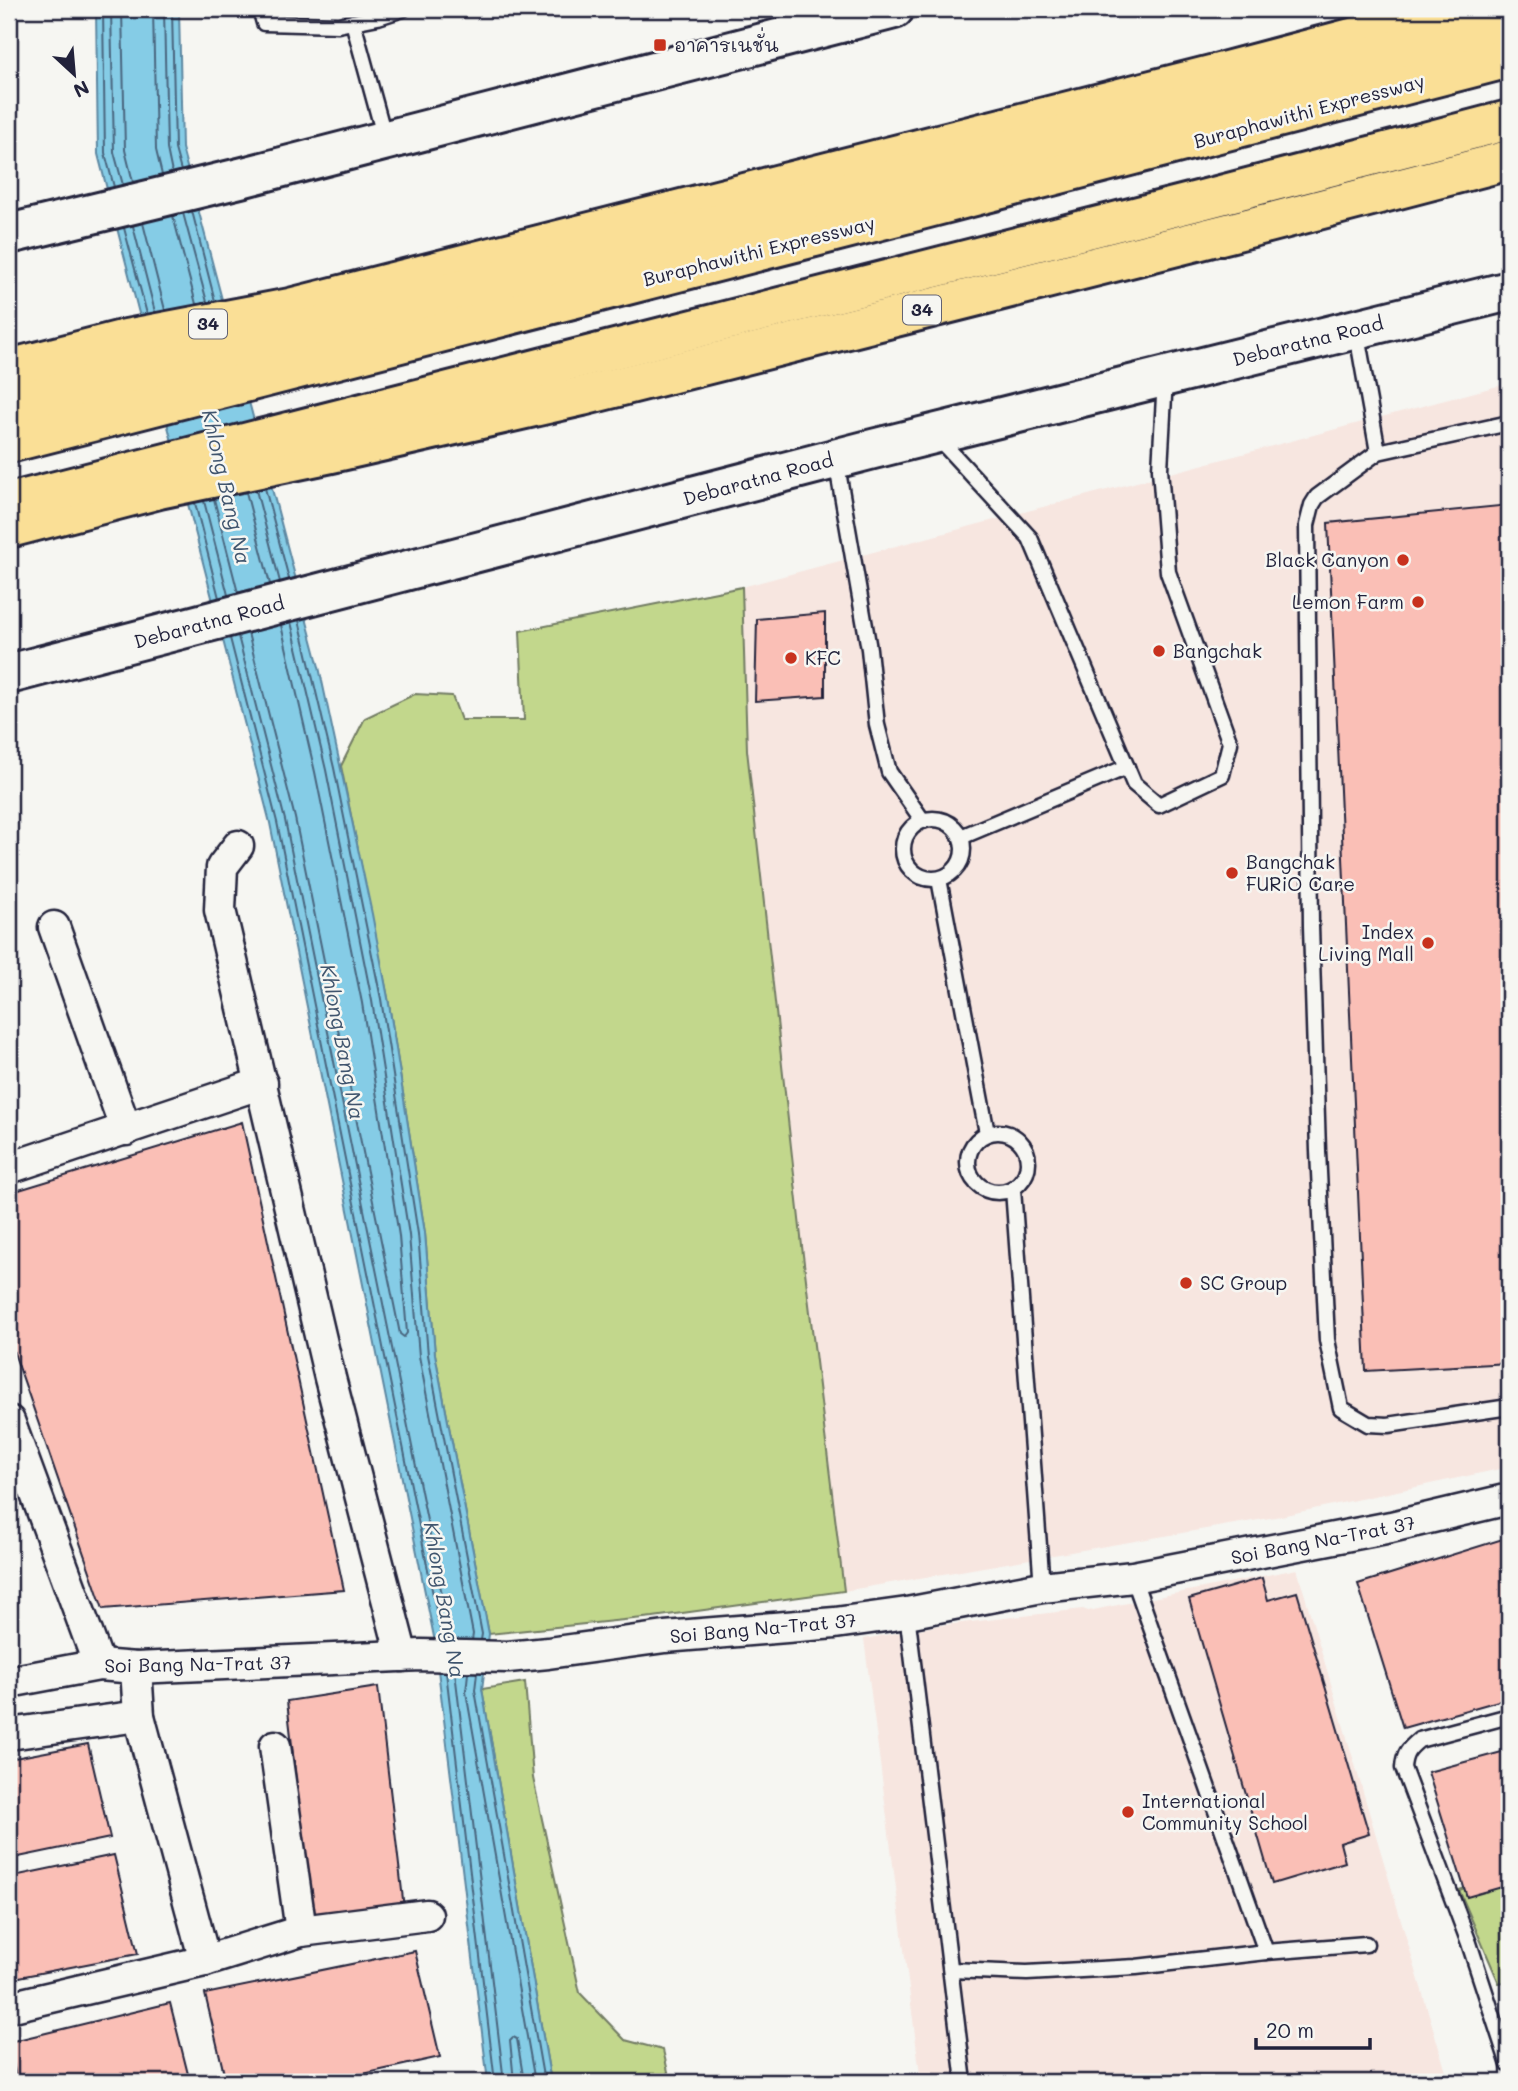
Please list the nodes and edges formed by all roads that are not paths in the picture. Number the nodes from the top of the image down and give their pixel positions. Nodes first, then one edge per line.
1 (260, 9) edge
2 (403, 9) edge
3 (894, 9) edge
4 (1461, 9) edge
5 (1509, 20) edge
6 (353, 22) junction
7 (1509, 58) edge
8 (1509, 120) edge
9 (385, 141) junction
10 (1509, 160) edge
11 (9, 234) edge
12 (1509, 292) edge
13 (1356, 329) junction
14 (9, 369) edge
15 (1165, 377) junction
16 (9, 405) edge
17 (1509, 423) edge
18 (934, 434) junction
19 (9, 443) edge
20 (1378, 452) junction
21 (836, 458) junction
22 (9, 503) edge
23 (9, 528) edge
24 (9, 674) edge
25 (1127, 767) junction
26 (923, 821) junction
27 (961, 837) junction
28 (238, 846) dead end
29 (939, 879) junction
30 (54, 927) dead end
31 (262, 1083) junction
32 (126, 1130) junction
33 (987, 1133) junction
34 (9, 1168) edge
35 (1013, 1189) junction
36 (1509, 1407) edge
37 (9, 1421) edge
38 (1509, 1500) edge
39 (1133, 1577) junction
40 (1042, 1587) junction
41 (907, 1613) junction
42 (411, 1656) junction
43 (99, 1665) junction
44 (136, 1668) junction
45 (9, 1682) edge
46 (139, 1716) junction
47 (1509, 1716) edge
48 (9, 1734) edge
49 (275, 1746) dead end
50 (427, 1915) dead end
51 (301, 1931) junction
52 (1366, 1944) dead end
53 (1266, 1952) junction
54 (205, 1961) junction
55 (951, 1970) junction
56 (9, 2007) edge
57 (1509, 2065) edge
58 (964, 2082) edge

1 - 6 lane
2 - 6 lane
3 - 9 main road
4 - 14 highway, 34
5 - 16 highway
6 - 9 lane
7 - 19 highway, Buraphawithi Expressway
8 - 22 highway
9 - 11 main road
10 - 23 highway, 34
12 - 13 main road, Debaratna Road
13 - 15 main road, Debaratna Road
13 - 20 lane
15 - 18 main road, Debaratna Road
15 - 25 lane
17 - 20 lane
18 - 21 main road, Debaratna Road
18 - 25 lane
20 - 36 lane
21 - 24 main road, Debaratna Road
21 - 26 lane
25 - 27 lane
26 - 27 lane
26 - 29 lane
27 - 29 lane
28 - 31 street
29 - 33 lane
30 - 32 street
31 - 32 street
31 - 42 street
32 - 34 street
33 - 35 lane
33 - 35 lane
35 - 40 lane
37 - 43 street
38 - 39 street, Soi Bang Na-Trat 37
39 - 40 street, Soi Bang Na-Trat 37
39 - 53 lane
40 - 41 street, Soi Bang Na-Trat 37
41 - 42 street, Soi Bang Na-Trat 37
41 - 55 lane
42 - 44 street, Soi Bang Na-Trat 37
43 - 44 street, Soi Bang Na-Trat 37
43 - 45 street, Soi Bang Na-Trat 37
44 - 46 street
46 - 48 street
46 - 54 street
47 - 57 lane
49 - 51 street
50 - 51 street
51 - 54 street
52 - 53 lane
53 - 55 lane
54 - 56 street
55 - 58 lane

